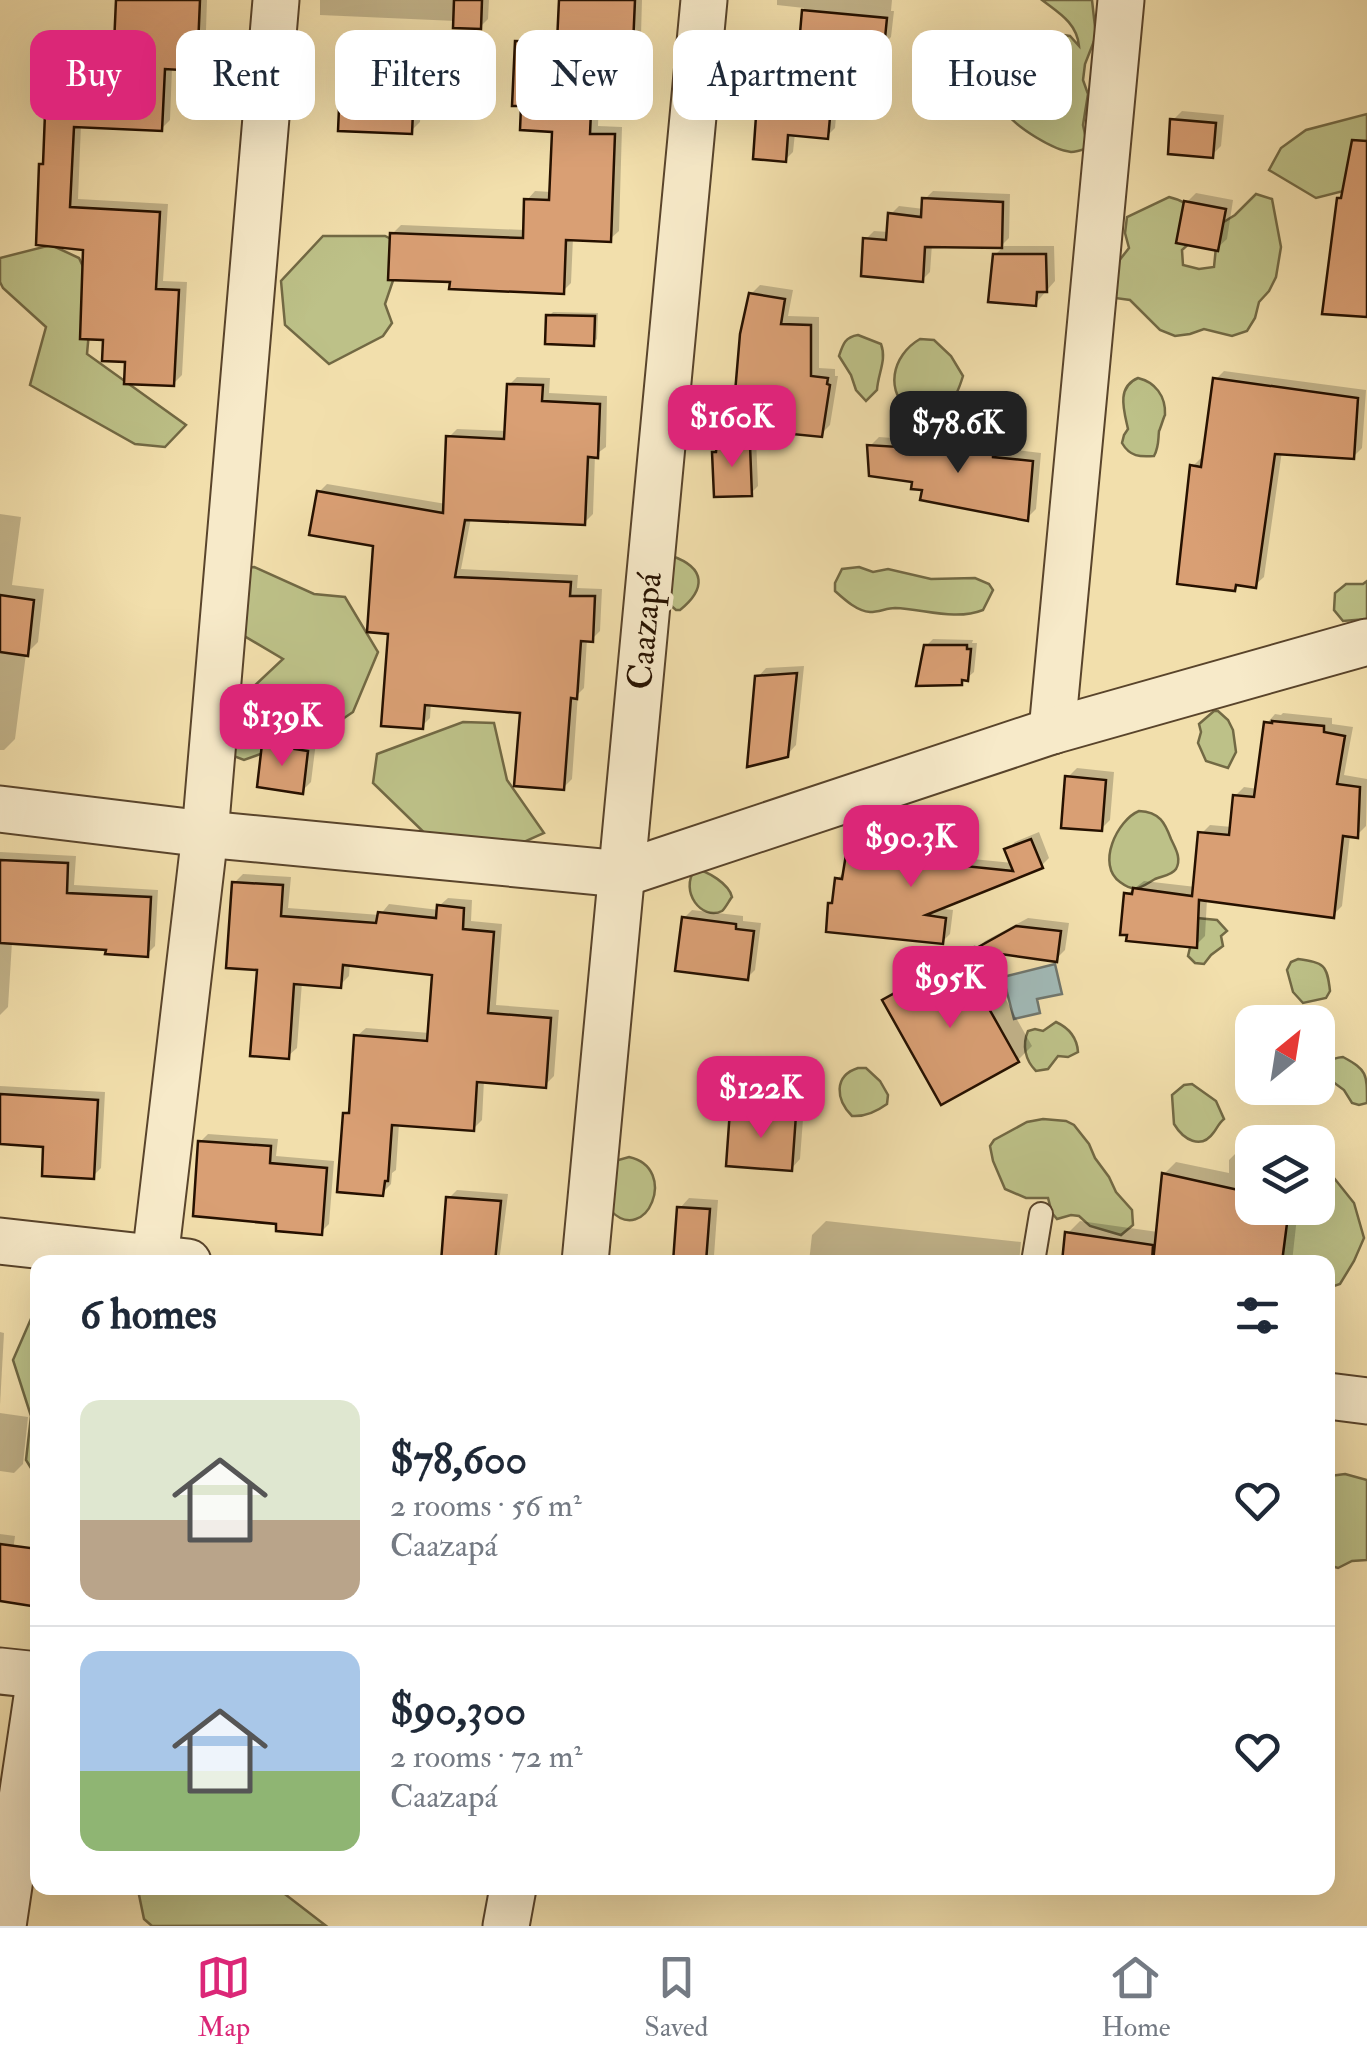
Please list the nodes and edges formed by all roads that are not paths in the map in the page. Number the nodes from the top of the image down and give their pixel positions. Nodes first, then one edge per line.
1 (276, 0) edge
2 (704, 0) edge
3 (1121, 0) edge
4 (1367, 642) edge
5 (1052, 731) junction
6 (0, 809) edge
7 (205, 834) junction
8 (622, 874) junction
9 (1041, 1214) dead end
10 (0, 1241) edge
11 (120, 1255) edge
12 (172, 1255) edge
13 (585, 1255) edge
14 (1034, 1255) edge
15 (1335, 1397) edge
16 (1367, 1400) edge
17 (0, 1671) edge
18 (30, 1674) edge
19 (30, 1744) edge
20 (512, 1895) edge
21 (3, 1926) edge
22 (506, 1926) edge

1 - 7 street
2 - 8 street, Caazapá
3 - 5 street
4 - 5 street
5 - 8 street
6 - 7 street
7 - 8 street
7 - 12 street
8 - 13 street, Caazapá
9 - 14 lane
10 - 11 street
15 - 16 street
17 - 18 street
19 - 21 street
20 - 22 street

